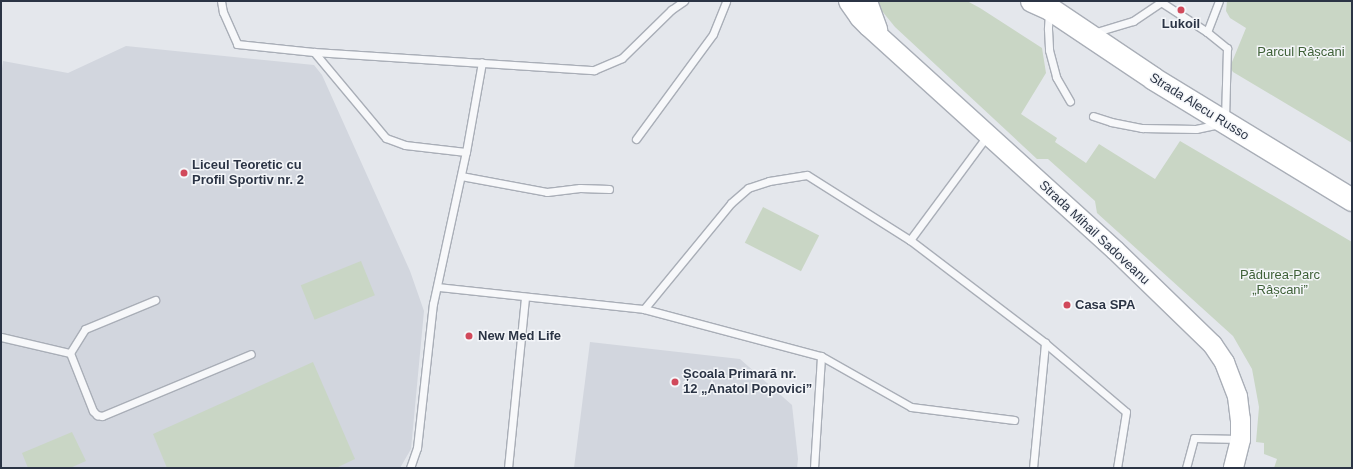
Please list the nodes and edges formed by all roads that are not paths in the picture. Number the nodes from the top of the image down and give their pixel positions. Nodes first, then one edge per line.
1 (222, 1) edge
2 (684, 1) edge
3 (726, 1) edge
4 (848, 1) edge
5 (867, 1) edge
6 (1219, 1) edge
7 (1042, 4) edge
8 (1207, 32) junction
9 (879, 34) junction
10 (1087, 35) junction
11 (314, 52) junction
12 (482, 62) junction
13 (1070, 101) dead end
14 (1093, 116) dead end
15 (1225, 123) junction
16 (988, 135) junction
17 (636, 139) dead end
18 (466, 152) junction
19 (461, 176) junction
20 (609, 189) dead end
21 (1352, 200) edge
22 (910, 240) junction
23 (438, 287) junction
24 (525, 297) junction
25 (155, 300) dead end
26 (644, 309) junction
27 (1, 337) edge
28 (1045, 343) junction
29 (70, 352) junction
30 (251, 354) dead end
31 (821, 356) junction
32 (1014, 420) dead end
33 (1240, 440) junction
34 (410, 468) edge
35 (508, 468) edge
36 (814, 468) edge
37 (1034, 468) edge
38 (1117, 468) edge
39 (1186, 468) edge
40 (1233, 468) edge

1 - 11 lane
2 - 12 lane
3 - 17 lane
4 - 9 main road, Strada Mihail Sadoveanu
5 - 9 main road, Strada Mihail Sadoveanu
6 - 8 lane
7 - 10 main road, Strada Alecu Russo
7 - 13 lane
8 - 10 lane
8 - 15 lane
9 - 16 main road, Strada Mihail Sadoveanu
10 - 15 main road, Strada Alecu Russo
11 - 12 lane
11 - 18 lane
12 - 18 lane
14 - 15 lane
15 - 21 main road, Strada Alecu Russo
16 - 22 lane
16 - 33 main road, Strada Mihail Sadoveanu
18 - 19 lane
19 - 20 lane
19 - 23 lane
22 - 26 lane
22 - 28 lane
23 - 24 lane
23 - 34 lane
24 - 26 lane
24 - 35 lane
25 - 29 lane
26 - 31 lane
27 - 29 lane
28 - 37 lane
28 - 38 lane
29 - 30 lane
31 - 32 lane
31 - 36 lane
33 - 39 lane
33 - 40 main road, Strada Mihail Sadoveanu

